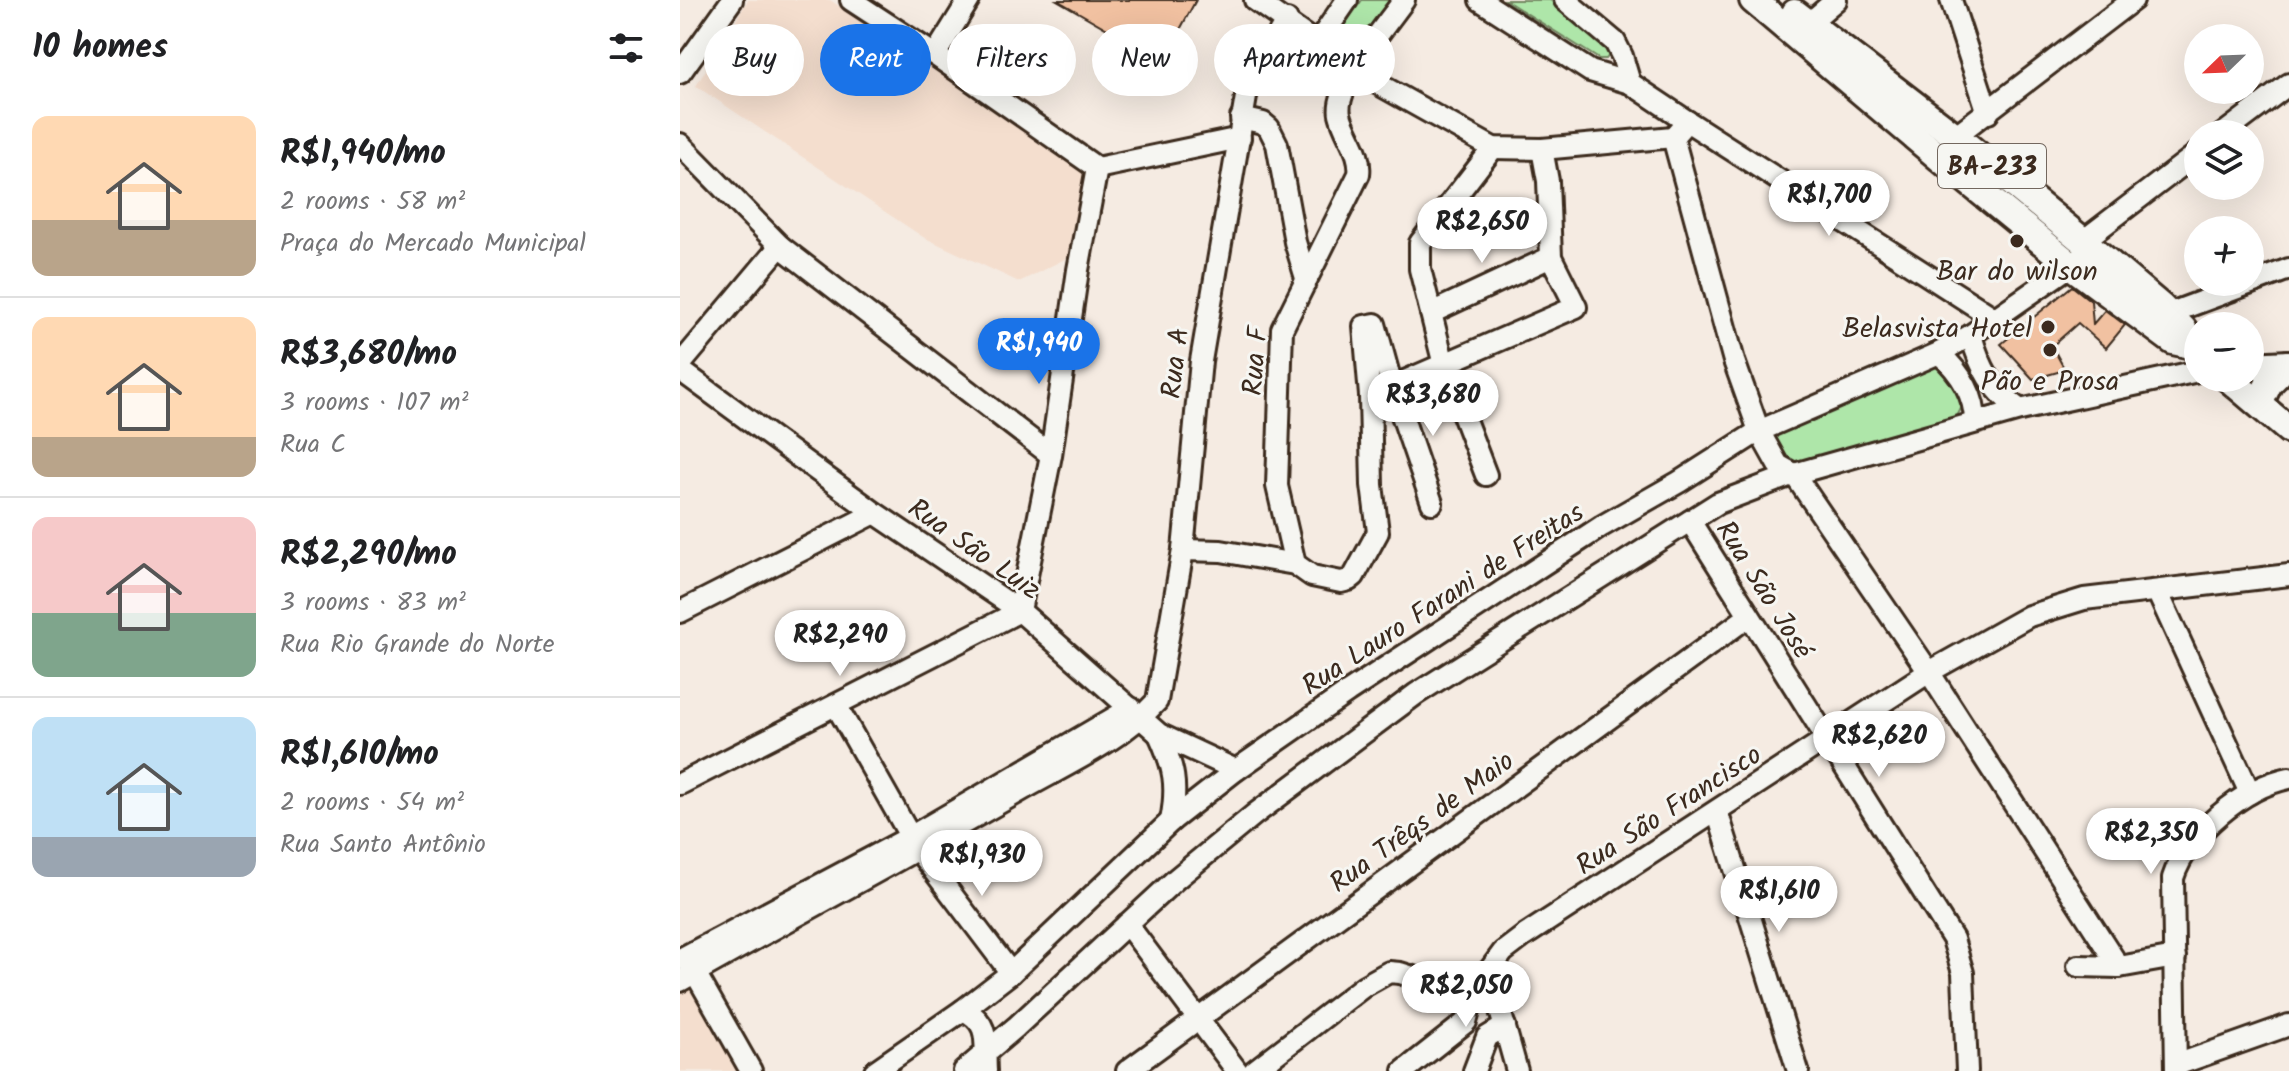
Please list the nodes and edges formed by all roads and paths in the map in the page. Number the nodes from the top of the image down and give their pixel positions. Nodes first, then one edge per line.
1 (732, 0) edge
2 (851, 0) edge
3 (969, 0) edge
4 (1255, 0) edge
5 (1347, 0) edge
6 (1404, 0) edge
7 (1480, 0) edge
8 (1565, 0) edge
9 (1753, 0) edge
10 (1780, 0) edge
11 (1836, 0) edge
12 (1951, 0) edge
13 (2133, 0) edge
14 (1287, 20) junction
15 (1292, 24) edge
16 (1331, 24) edge
17 (1387, 24) edge
18 (1808, 24) junction
19 (935, 55) junction
20 (680, 73) edge
21 (1630, 83) junction
22 (2289, 84) edge
23 (1395, 93) edge
24 (1341, 96) edge
25 (1988, 113) junction
26 (2241, 120) edge
27 (1241, 128) junction
28 (1680, 129) junction
29 (1955, 136) junction
30 (680, 144) edge
31 (1493, 148) junction
32 (1542, 149) junction
33 (2184, 165) edge
34 (1097, 168) junction
35 (780, 246) junction
36 (2083, 252) junction
37 (1551, 257) junction
38 (2289, 269) edge
39 (1306, 278) junction
40 (1431, 313) junction
41 (2168, 314) junction
42 (1994, 318) junction
43 (2184, 331) edge
44 (1971, 335) junction
45 (2184, 345) edge
46 (1939, 353) junction
47 (2288, 364) edge
48 (1444, 365) junction
49 (2264, 365) edge
50 (680, 368) edge
51 (2184, 374) edge
52 (1392, 386) junction
53 (2245, 392) edge
54 (1370, 396) junction
55 (2259, 404) junction
56 (2020, 410) junction
57 (1975, 422) junction
58 (2289, 430) edge
59 (1759, 431) junction
60 (1051, 455) junction
61 (1794, 474) junction
62 (1486, 475) dead end
63 (1432, 503) dead end
64 (875, 513) junction
65 (1690, 521) junction
66 (1183, 550) junction
67 (1295, 564) junction
68 (2289, 575) edge
69 (2157, 591) junction
70 (1020, 611) junction
71 (680, 612) edge
72 (1749, 616) junction
73 (1929, 672) junction
74 (836, 705) junction
75 (1136, 713) junction
76 (1159, 734) junction
77 (1827, 738) junction
78 (1236, 770) junction
79 (2289, 778) edge
80 (680, 784) edge
81 (2250, 793) junction
82 (1717, 811) junction
83 (1171, 821) junction
84 (914, 843) junction
85 (1127, 924) junction
86 (2175, 957) junction
87 (684, 963) edge
88 (2078, 966) dead end
89 (2119, 967) junction
90 (1489, 971) junction
91 (1011, 973) junction
92 (987, 992) junction
93 (1473, 996) junction
94 (963, 1010) junction
95 (1198, 1018) junction
96 (1466, 1022) junction
97 (2289, 1025) edge
98 (1016, 1027) junction
99 (1496, 1031) junction
100 (985, 1062) edge
101 (2176, 1068) edge
102 (751, 1071) edge
103 (875, 1071) edge
104 (964, 1071) edge
105 (1127, 1071) edge
106 (1237, 1071) edge
107 (1254, 1071) edge
108 (1404, 1071) edge
109 (1474, 1071) edge
110 (1517, 1071) edge
111 (1798, 1071) edge
112 (1967, 1071) edge

1 - 20 street
2 - 19 street
3 - 19 street
4 - 14 street
5 - 16 street
6 - 17 street, Rua F
7 - 21 street
8 - 21 street
9 - 36 main road, BA-233
10 - 18 main road, BA-233
11 - 18 street
12 - 25 street
13 - 25 street
14 - 15 street
14 - 27 street, Rua A
18 - 29 main road, BA-233
19 - 34 street
21 - 28 street
22 - 26 street
23 - 31 street
24 - 39 street, Rua F
25 - 29 street
27 - 34 street
27 - 39 street
27 - 66 street, Rua A
28 - 32 street
28 - 42 street
28 - 59 street
29 - 36 main road, BA-233
30 - 35 street
31 - 32 street
31 - 40 street
32 - 37 street
33 - 36 street, Rua Lauro Farani de Freitas
34 - 60 street
35 - 50 street
35 - 60 street
36 - 41 main road, BA-233
36 - 42 street, Rua Lauro Farani de Freitas
36 - 45 main road, BA-233
37 - 40 street
37 - 48 street
38 - 41 street
39 - 67 street, Rua F
40 - 48 street
41 - 43 main road, BA-233
42 - 44 street, Rua Lauro Farani de Freitas
44 - 46 street, Rua Lauro Farani de Freitas
44 - 56 street
46 - 57 street
46 - 59 street, Rua Lauro Farani de Freitas
47 - 49 main road
47 - 55 main road
48 - 52 street
48 - 62 street
50 - 64 street, Rua São Luiz
51 - 56 street
52 - 54 street
52 - 54 street
52 - 63 street
53 - 55 main road
54 - 67 street
55 - 58 main road
56 - 57 street
57 - 61 street
59 - 61 street
59 - 78 street, Rua Lauro Farani de Freitas
60 - 70 street
61 - 65 street
61 - 73 street
64 - 70 street, Rua São Luiz
64 - 71 street
65 - 72 street, Rua São José
65 - 85 street
66 - 67 street
66 - 75 street, Rua A
68 - 69 street, Rua São Francisco
69 - 73 street, Rua São Francisco
69 - 81 street
70 - 74 street
70 - 75 street, Rua São Luiz
72 - 77 street, Rua São José
72 - 95 street, Rua Trêqs de Maio
73 - 77 street, Rua São Francisco
73 - 89 street
74 - 80 street
74 - 84 street
75 - 76 street, Rua São Luiz
75 - 84 street
76 - 78 street, Rua São Luiz
76 - 83 street
77 - 82 street, Rua São Francisco
77 - 112 street, Rua São José
78 - 83 street, Rua Lauro Farani de Freitas
79 - 81 street
81 - 86 street
82 - 90 street, Rua São Francisco
82 - 111 street
83 - 91 street, Rua Lauro Farani de Freitas
84 - 87 street
84 - 91 street
85 - 95 street
85 - 98 street
86 - 89 street
86 - 101 street
87 - 102 street
88 - 89 street
90 - 93 street
90 - 99 street
91 - 92 street, Rua Lauro Farani de Freitas
92 - 94 street, Rua Lauro Farani de Freitas
92 - 98 street
93 - 96 street
93 - 107 street
94 - 100 street
94 - 103 street, Rua Lauro Farani de Freitas
95 - 105 street, Rua Trêqs de Maio
95 - 106 street
96 - 99 street
96 - 108 street
97 - 101 street
98 - 100 street
99 - 109 street
99 - 110 street
100 - 104 street

